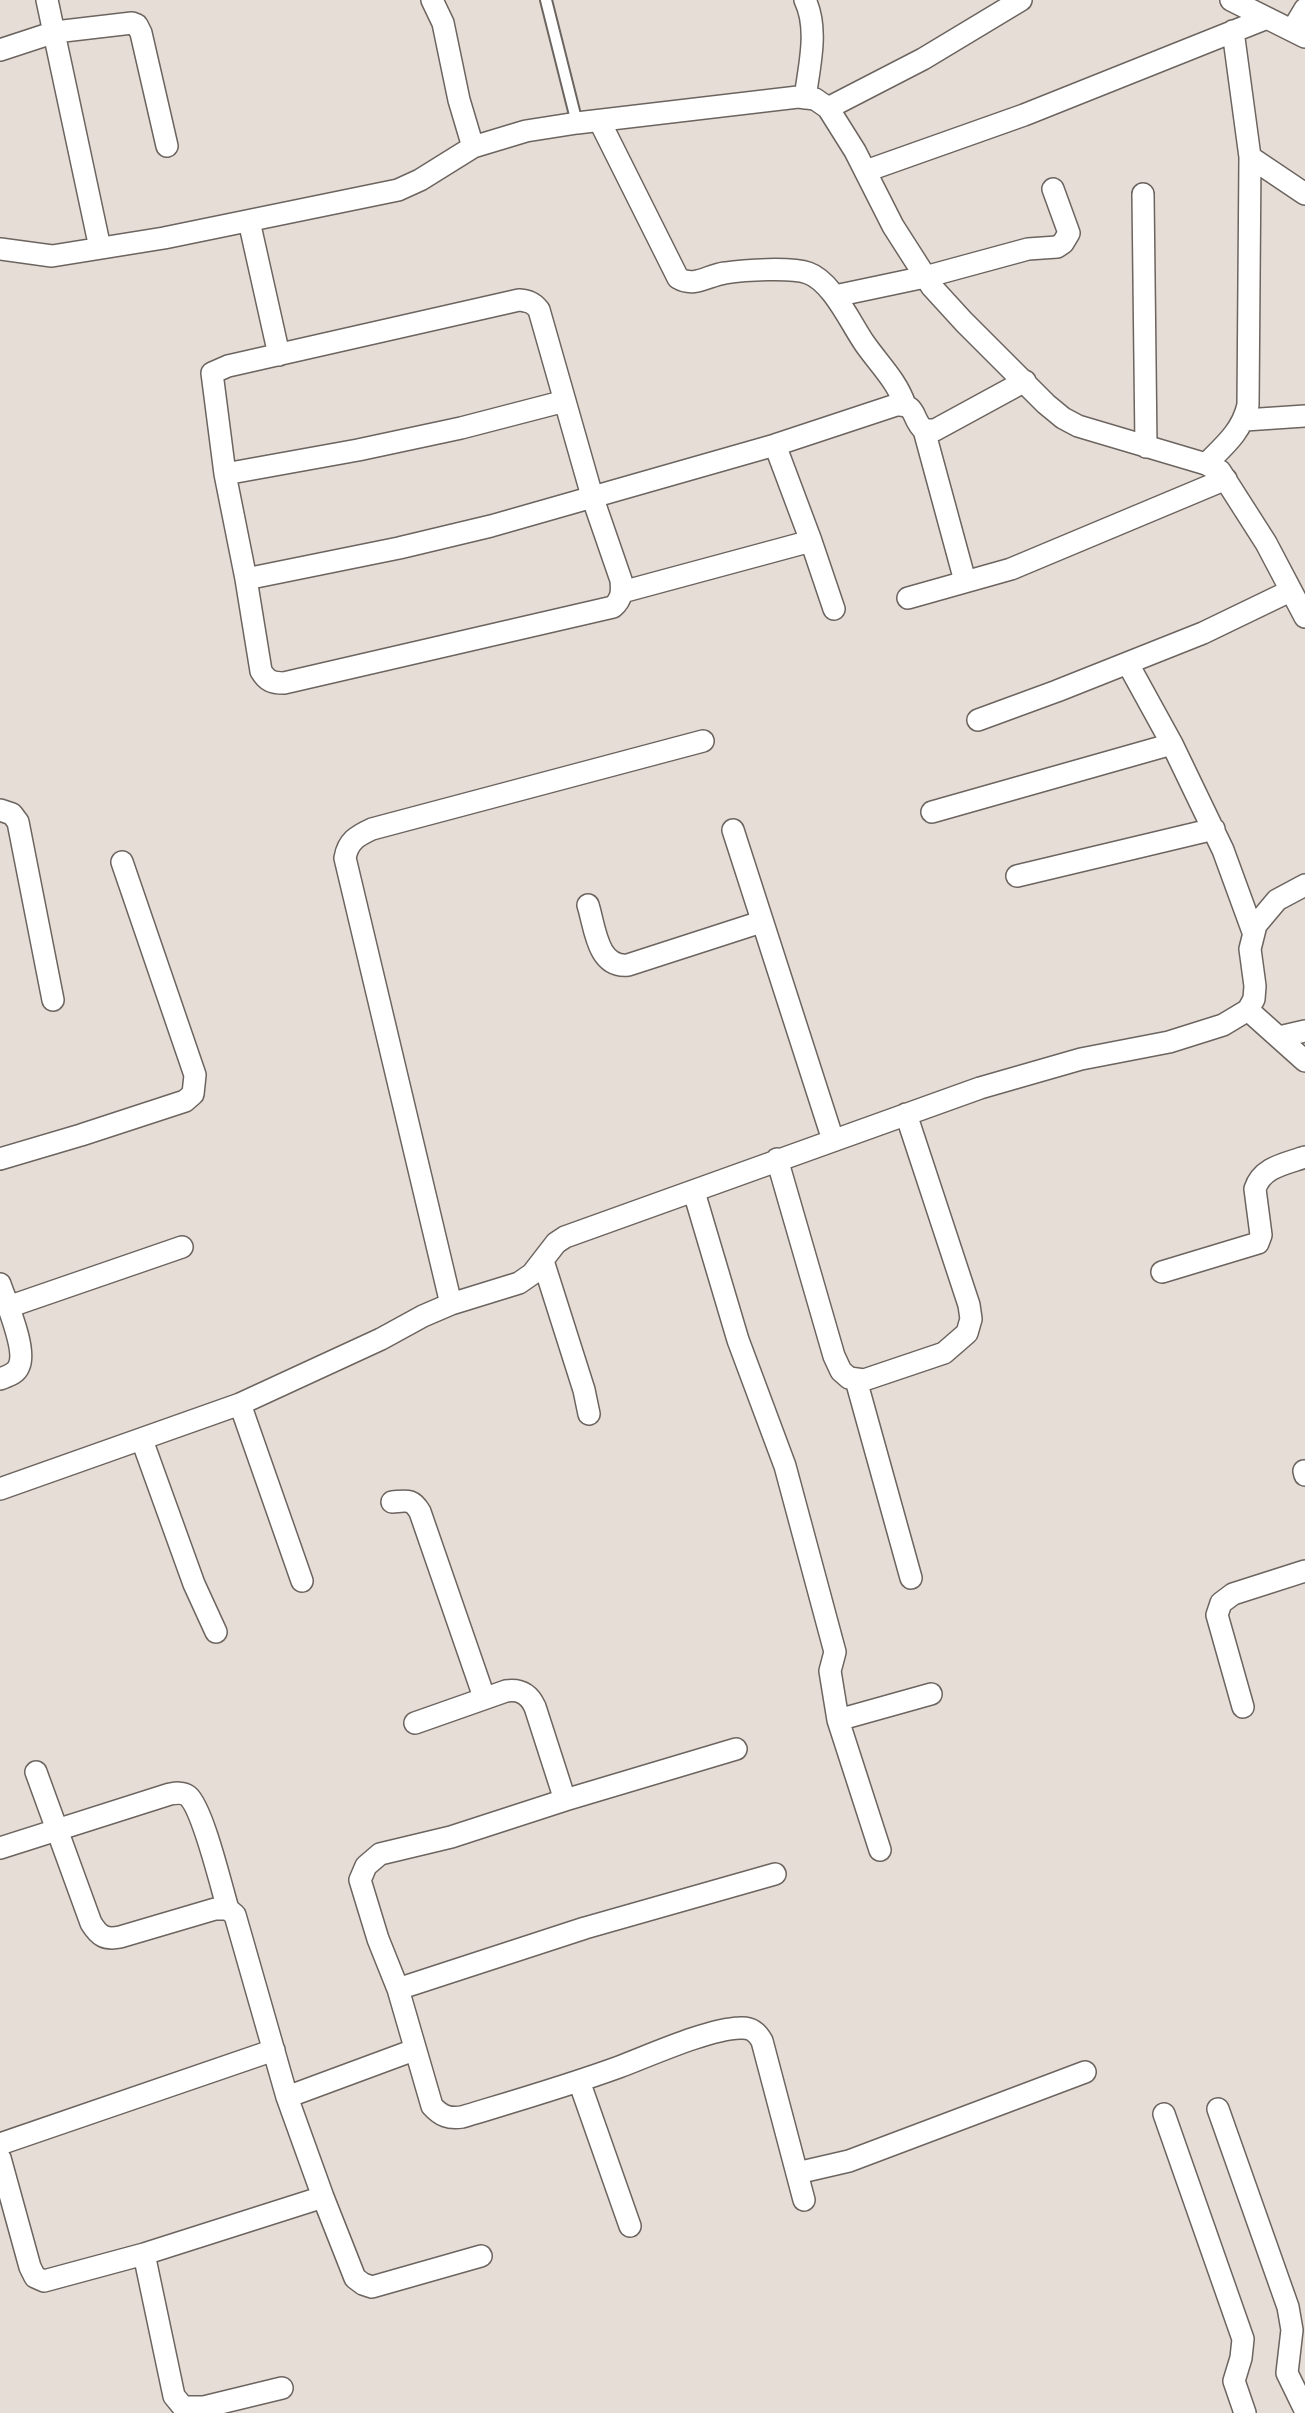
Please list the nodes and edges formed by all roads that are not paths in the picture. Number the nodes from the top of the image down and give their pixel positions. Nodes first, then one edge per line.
1 (47, 0) edge
2 (432, 0) edge
3 (546, 0) edge
4 (1231, 0) edge
5 (807, 1) edge
6 (1011, 2) edge
7 (1305, 9) edge
8 (1267, 18) junction
9 (1233, 31) junction
10 (55, 32) junction
11 (1299, 33) edge
12 (0, 50) edge
13 (805, 98) junction
14 (828, 108) junction
15 (600, 122) junction
16 (577, 123) junction
17 (167, 146) dead end
18 (473, 147) junction
19 (1250, 157) junction
20 (866, 171) junction
21 (1053, 189) dead end
22 (1143, 194) dead end
23 (1305, 194) edge
24 (249, 221) junction
25 (100, 248) junction
26 (0, 249) edge
27 (926, 277) junction
28 (835, 296) junction
29 (279, 355) junction
30 (1025, 381) junction
31 (565, 400) junction
32 (905, 405) junction
33 (1305, 416) edge
34 (1245, 420) junction
35 (924, 430) junction
36 (775, 445) junction
37 (1146, 447) junction
38 (1206, 464) junction
39 (225, 474) junction
40 (1226, 479) junction
41 (592, 496) junction
42 (811, 541) junction
43 (246, 579) junction
44 (965, 581) junction
45 (1290, 591) junction
46 (622, 592) junction
47 (908, 598) dead end
48 (834, 609) dead end
49 (1305, 617) edge
50 (1128, 664) junction
51 (978, 720) dead end
52 (703, 741) dead end
53 (1172, 744) junction
54 (0, 810) edge
55 (932, 812) dead end
56 (1214, 829) junction
57 (733, 830) dead end
58 (122, 862) dead end
59 (1017, 876) dead end
60 (1305, 885) edge
61 (588, 904) dead end
62 (761, 922) junction
63 (1252, 932) junction
64 (53, 1000) dead end
65 (1248, 1010) junction
66 (1305, 1031) edge
67 (1279, 1037) junction
68 (1305, 1061) edge
69 (906, 1114) junction
70 (833, 1140) junction
71 (1305, 1157) edge
72 (777, 1159) junction
73 (0, 1160) edge
74 (694, 1192) junction
75 (182, 1247) dead end
76 (543, 1261) junction
77 (1162, 1272) dead end
78 (0, 1284) edge
79 (451, 1304) junction
80 (8, 1307) junction
81 (0, 1378) edge
82 (856, 1380) junction
83 (240, 1404) junction
84 (589, 1414) dead end
85 (142, 1440) junction
86 (0, 1489) edge
87 (392, 1502) dead end
88 (1305, 1570) edge
89 (911, 1578) dead end
90 (303, 1581) dead end
91 (216, 1632) dead end
92 (931, 1694) dead end
93 (484, 1697) junction
94 (1243, 1707) dead end
95 (838, 1720) junction
96 (415, 1723) dead end
97 (736, 1749) dead end
98 (36, 1772) dead end
99 (565, 1800) junction
100 (57, 1830) junction
101 (0, 1848) edge
102 (880, 1850) dead end
103 (775, 1874) dead end
104 (228, 1909) junction
105 (399, 1989) junction
106 (274, 2050) junction
107 (414, 2050) junction
108 (1085, 2072) dead end
109 (579, 2081) junction
110 (287, 2097) junction
111 (1218, 2109) dead end
112 (1164, 2114) dead end
113 (0, 2144) edge
114 (0, 2158) edge
115 (797, 2173) junction
116 (323, 2197) junction
117 (804, 2200) dead end
118 (630, 2226) dead end
119 (144, 2254) junction
120 (481, 2256) dead end
121 (282, 2388) dead end
122 (1305, 2410) edge
123 (1245, 2413) edge

1 - 10 street
2 - 18 street
3 - 16 lane
4 - 8 street
5 - 13 street
6 - 14 street
7 - 11 street
8 - 9 street
8 - 11 street
9 - 19 street
9 - 20 street
10 - 12 street
10 - 17 street
10 - 25 street
13 - 14 street
13 - 15 street
14 - 20 street
15 - 16 street
15 - 28 street
16 - 18 street
18 - 24 street
19 - 23 street
19 - 34 street
20 - 27 street
21 - 27 street
22 - 37 street
24 - 25 street
24 - 29 street
25 - 26 street
27 - 28 street
27 - 30 street
28 - 32 street
29 - 31 street
29 - 39 street
30 - 35 street
30 - 37 street
31 - 39 street
31 - 41 street
32 - 35 street
32 - 36 street
33 - 34 street
34 - 38 street
35 - 44 street
36 - 41 street
36 - 42 street
37 - 38 street
38 - 40 street
39 - 43 street
40 - 44 street
40 - 45 street
41 - 43 street
41 - 46 street
42 - 46 street
42 - 48 street
43 - 46 street
44 - 47 street
45 - 49 street
45 - 50 street
50 - 51 street
50 - 53 street
52 - 79 street
53 - 55 street
53 - 56 street
54 - 64 street
56 - 59 street
56 - 63 street
57 - 62 street
58 - 73 street
60 - 63 street
61 - 62 street
62 - 70 street
63 - 65 street
65 - 67 street
65 - 69 street
66 - 67 street
67 - 68 street
69 - 70 street
69 - 82 street
70 - 72 street
71 - 77 street
72 - 74 street
72 - 82 street
74 - 76 street
74 - 95 street
75 - 80 street
76 - 79 street
76 - 84 street
78 - 80 street
79 - 83 street
80 - 81 street
82 - 89 street
83 - 85 street
83 - 90 street
85 - 86 street
85 - 91 street
87 - 93 street
88 - 94 street
92 - 95 street
93 - 96 street
93 - 99 street
95 - 102 street
97 - 99 street
98 - 100 street
99 - 105 street
100 - 101 street
100 - 104 street
100 - 104 street
103 - 105 street
104 - 106 street
105 - 107 street
106 - 110 street
106 - 113 street
107 - 109 street
107 - 110 street
108 - 115 street
109 - 115 street
109 - 118 street
110 - 116 street
111 - 122 street
112 - 123 street
114 - 119 street
115 - 117 street
116 - 119 street
116 - 120 street
119 - 121 street

